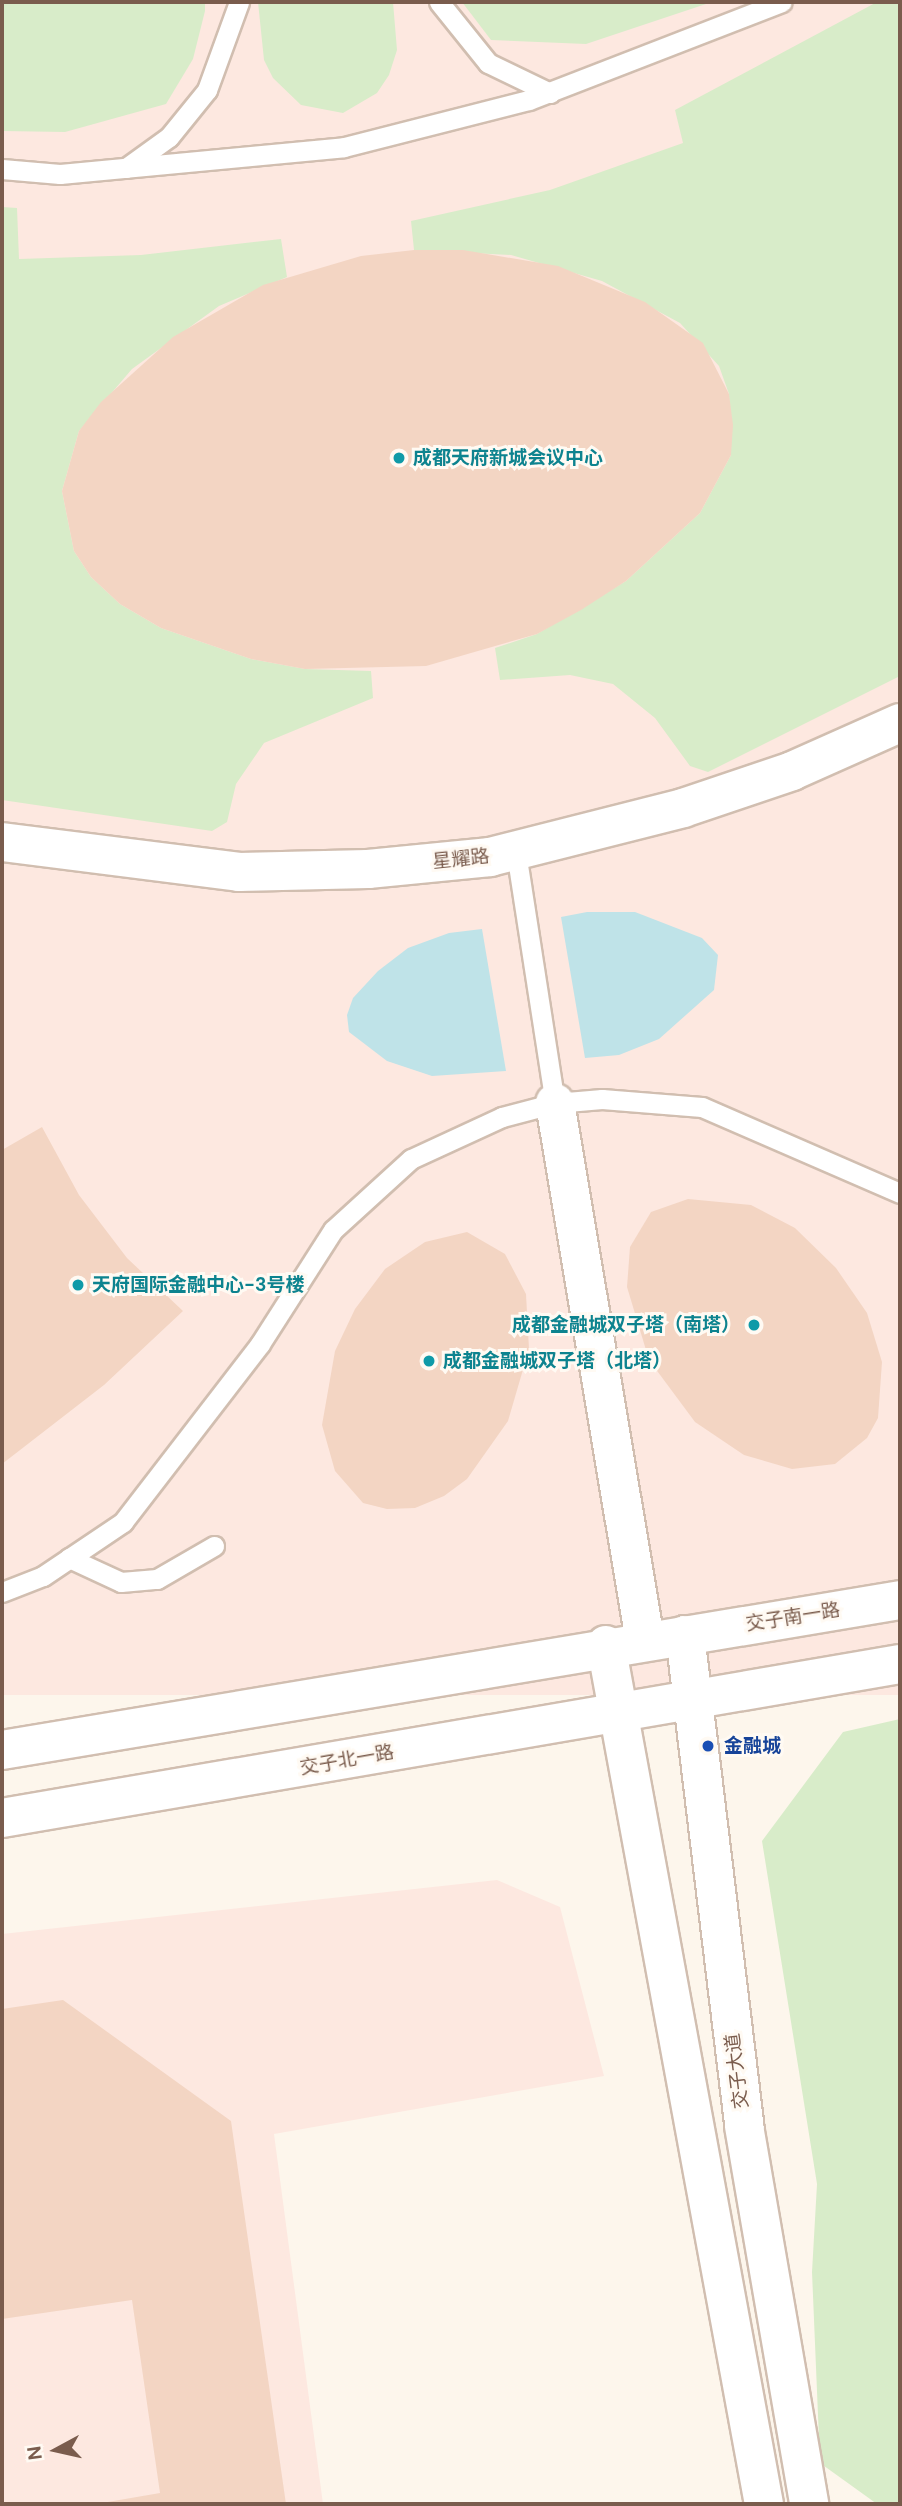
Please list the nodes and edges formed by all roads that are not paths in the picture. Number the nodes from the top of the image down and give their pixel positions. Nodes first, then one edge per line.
1 (239, 2) edge
2 (439, 2) edge
3 (782, 2) edge
4 (550, 93) junction
5 (2, 169) edge
6 (125, 169) junction
7 (900, 723) edge
8 (2, 842) edge
9 (516, 852) junction
10 (555, 1102) junction
11 (900, 1193) edge
12 (214, 1546) dead end
13 (69, 1558) junction
14 (2, 1592) edge
15 (900, 1600) edge
16 (685, 1635) junction
17 (645, 1640) junction
18 (606, 1645) junction
19 (900, 1664) edge
20 (692, 1698) junction
21 (620, 1713) junction
22 (2, 1750) edge
23 (2, 1818) edge
24 (764, 2504) edge
25 (809, 2504) edge

1 - 6 lane
2 - 4 lane
3 - 4 lane
4 - 6 lane
5 - 6 lane
7 - 9 street, 星耀路
8 - 9 street, 星耀路
9 - 10 lane
10 - 11 lane
10 - 13 lane
10 - 17 street
12 - 13 lane
13 - 14 lane
15 - 16 street, 交子南一路
16 - 17 street
16 - 20 street, 交子大道
17 - 18 street
18 - 21 street
18 - 22 street
19 - 20 street
20 - 21 street, 交子北一路
20 - 25 street, 交子大道
21 - 23 street, 交子北一路
21 - 24 street

